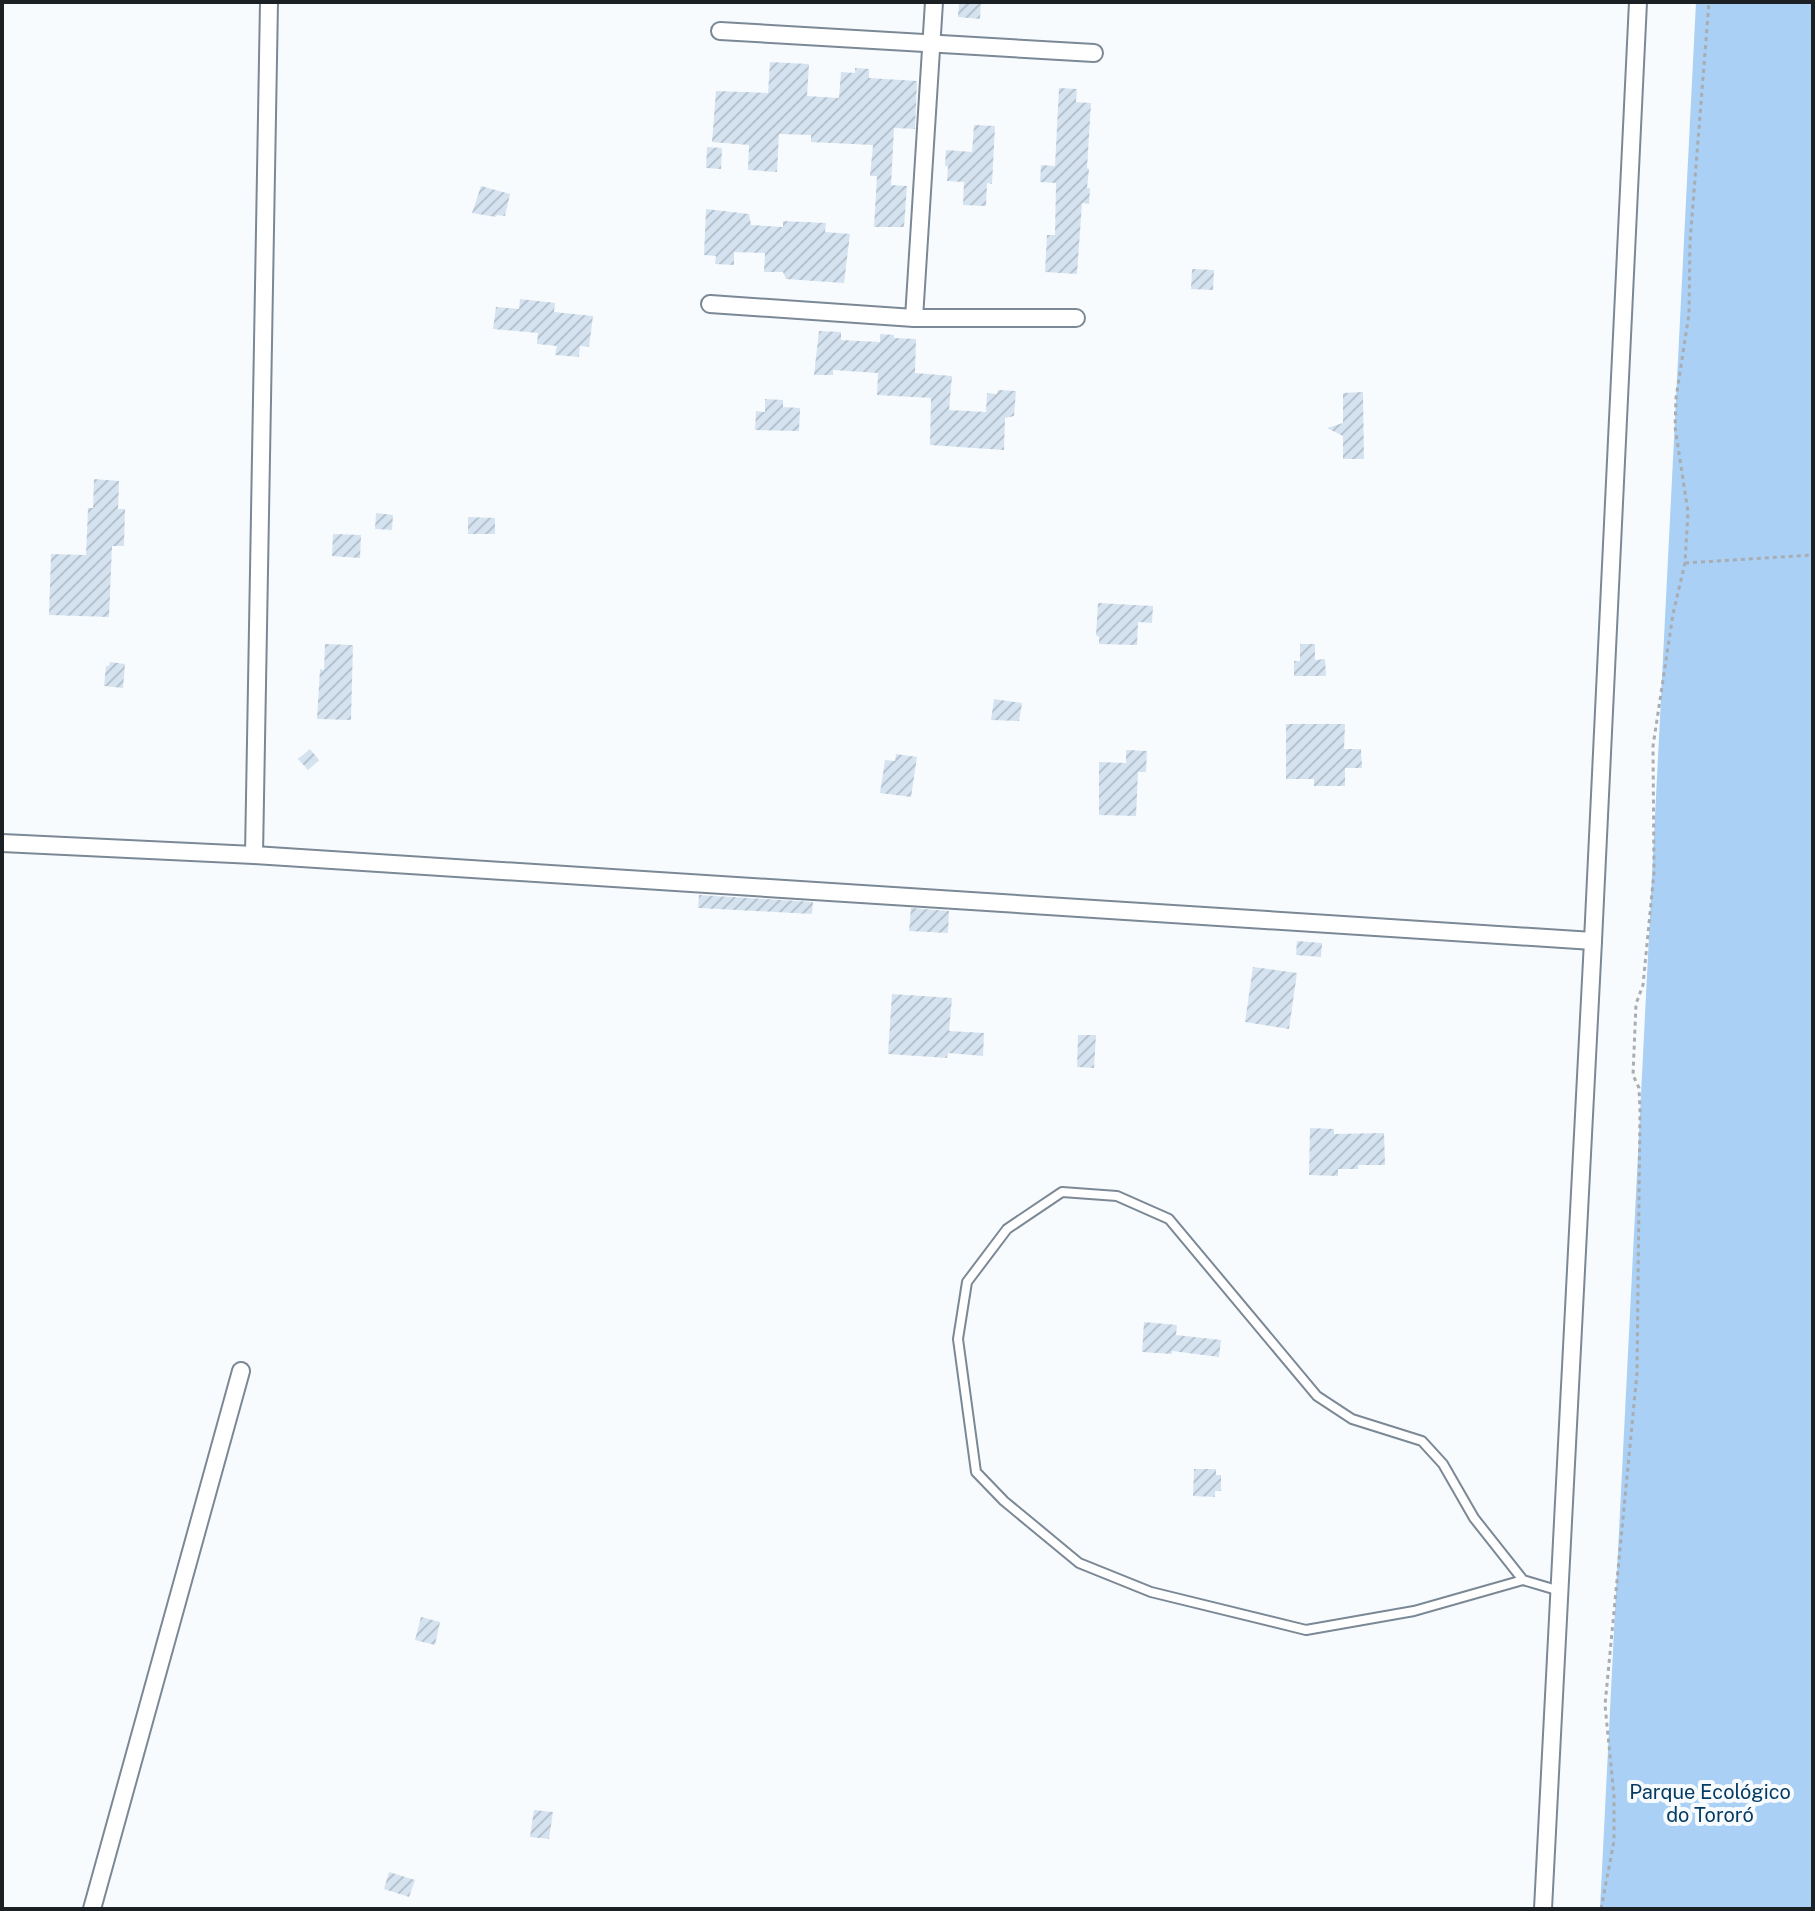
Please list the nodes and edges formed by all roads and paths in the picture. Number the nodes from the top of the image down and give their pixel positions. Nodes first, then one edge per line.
1 (269, 2) edge
2 (934, 2) edge
3 (1638, 2) edge
4 (1709, 2) edge
5 (720, 31) dead end
6 (932, 43) junction
7 (1094, 53) dead end
8 (710, 304) dead end
9 (914, 318) junction
10 (1076, 318) dead end
11 (1813, 555) edge
12 (1685, 563) junction
13 (2, 843) edge
14 (254, 855) junction
15 (1593, 941) junction
16 (241, 1371) dead end
17 (1523, 1580) junction
18 (1560, 1591) junction
19 (92, 1909) edge
20 (1543, 1909) edge
21 (1601, 1909) edge

1 - 14 street
2 - 6 street
3 - 15 street
4 - 12 path
5 - 6 street
6 - 7 street
6 - 9 street
8 - 9 street
9 - 10 street
11 - 12 path
12 - 21 path
13 - 14 street
14 - 15 street
15 - 18 street
16 - 19 street
17 - 17 lane
17 - 18 lane
18 - 20 street

